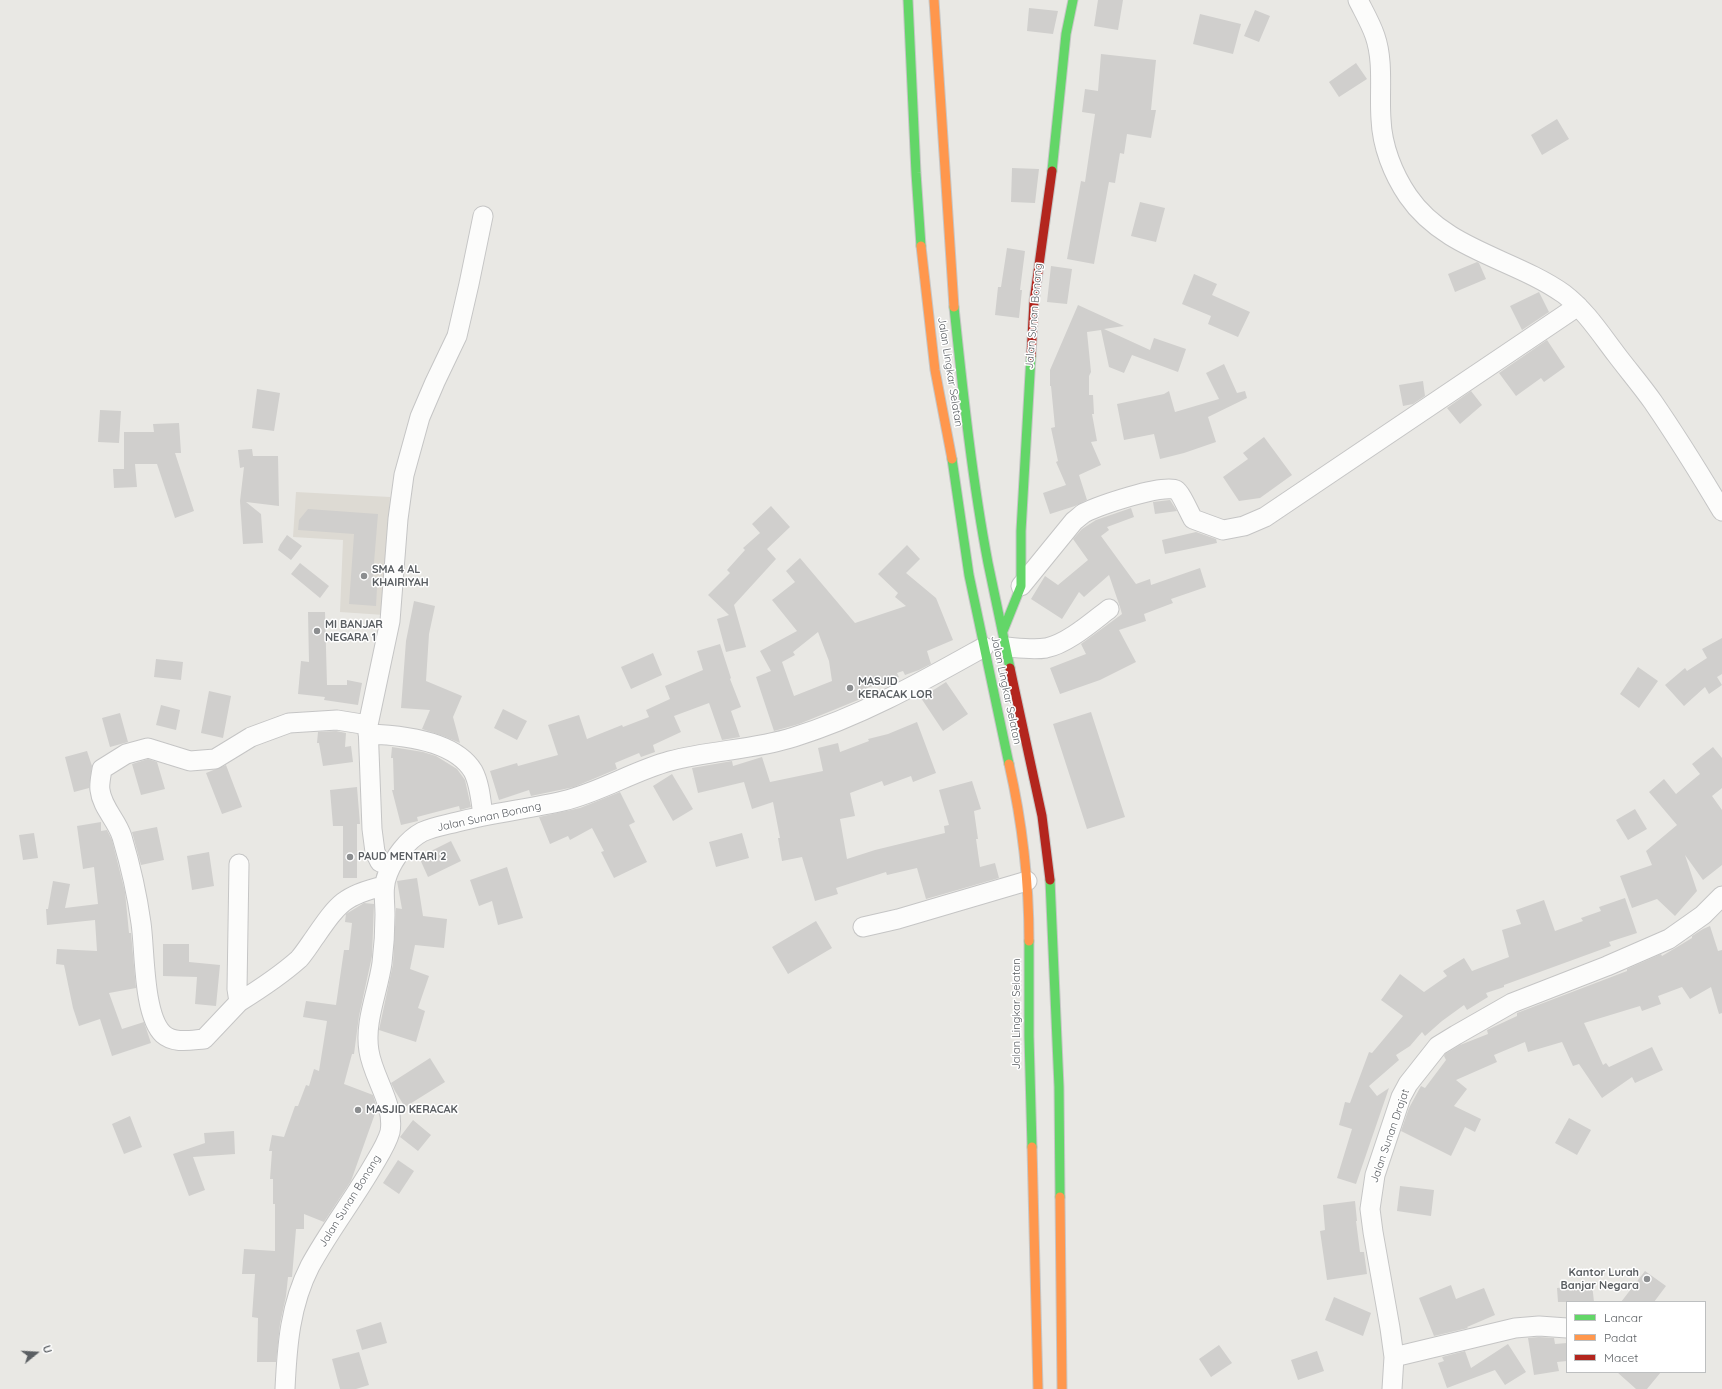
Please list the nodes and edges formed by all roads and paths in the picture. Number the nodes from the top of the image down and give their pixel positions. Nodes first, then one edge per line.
1 (908, 0) edge
2 (934, 0) edge
3 (1073, 0) edge
4 (1358, 0) edge
5 (482, 216) dead end
6 (1578, 306) junction
7 (1722, 511) edge
8 (1021, 586) junction
9 (1109, 609) dead end
10 (1004, 639) junction
11 (984, 647) junction
12 (368, 729) junction
13 (483, 816) junction
14 (239, 864) dead end
15 (391, 866) junction
16 (1027, 881) junction
17 (384, 886) junction
18 (1722, 896) edge
19 (863, 927) dead end
20 (239, 1002) junction
21 (1566, 1328) edge
22 (1394, 1357) junction
23 (285, 1389) edge
24 (1038, 1389) edge
25 (1062, 1389) edge
26 (1392, 1389) edge

1 - 11 main road, Jalan Lingkar Selatan
2 - 10 main road, Jalan Lingkar Selatan
3 - 8 main road, Jalan Sunan Bonang
4 - 6 street
5 - 12 street
6 - 7 street
6 - 8 street
8 - 10 main road, Jalan Sunan Bonang
9 - 10 street
10 - 25 main road, Jalan Lingkar Selatan
11 - 13 street, Jalan Sunan Bonang
11 - 16 main road, Jalan Lingkar Selatan
12 - 13 street
12 - 15 street
12 - 20 street
13 - 15 street, Jalan Sunan Bonang
14 - 20 street
15 - 17 street, Jalan Sunan Bonang
16 - 19 street
16 - 24 main road, Jalan Lingkar Selatan
17 - 20 street
17 - 23 street, Jalan Sunan Bonang
18 - 22 street, Jalan Sunan Drajat
21 - 22 street
22 - 26 street, Jalan Sunan Drajat

